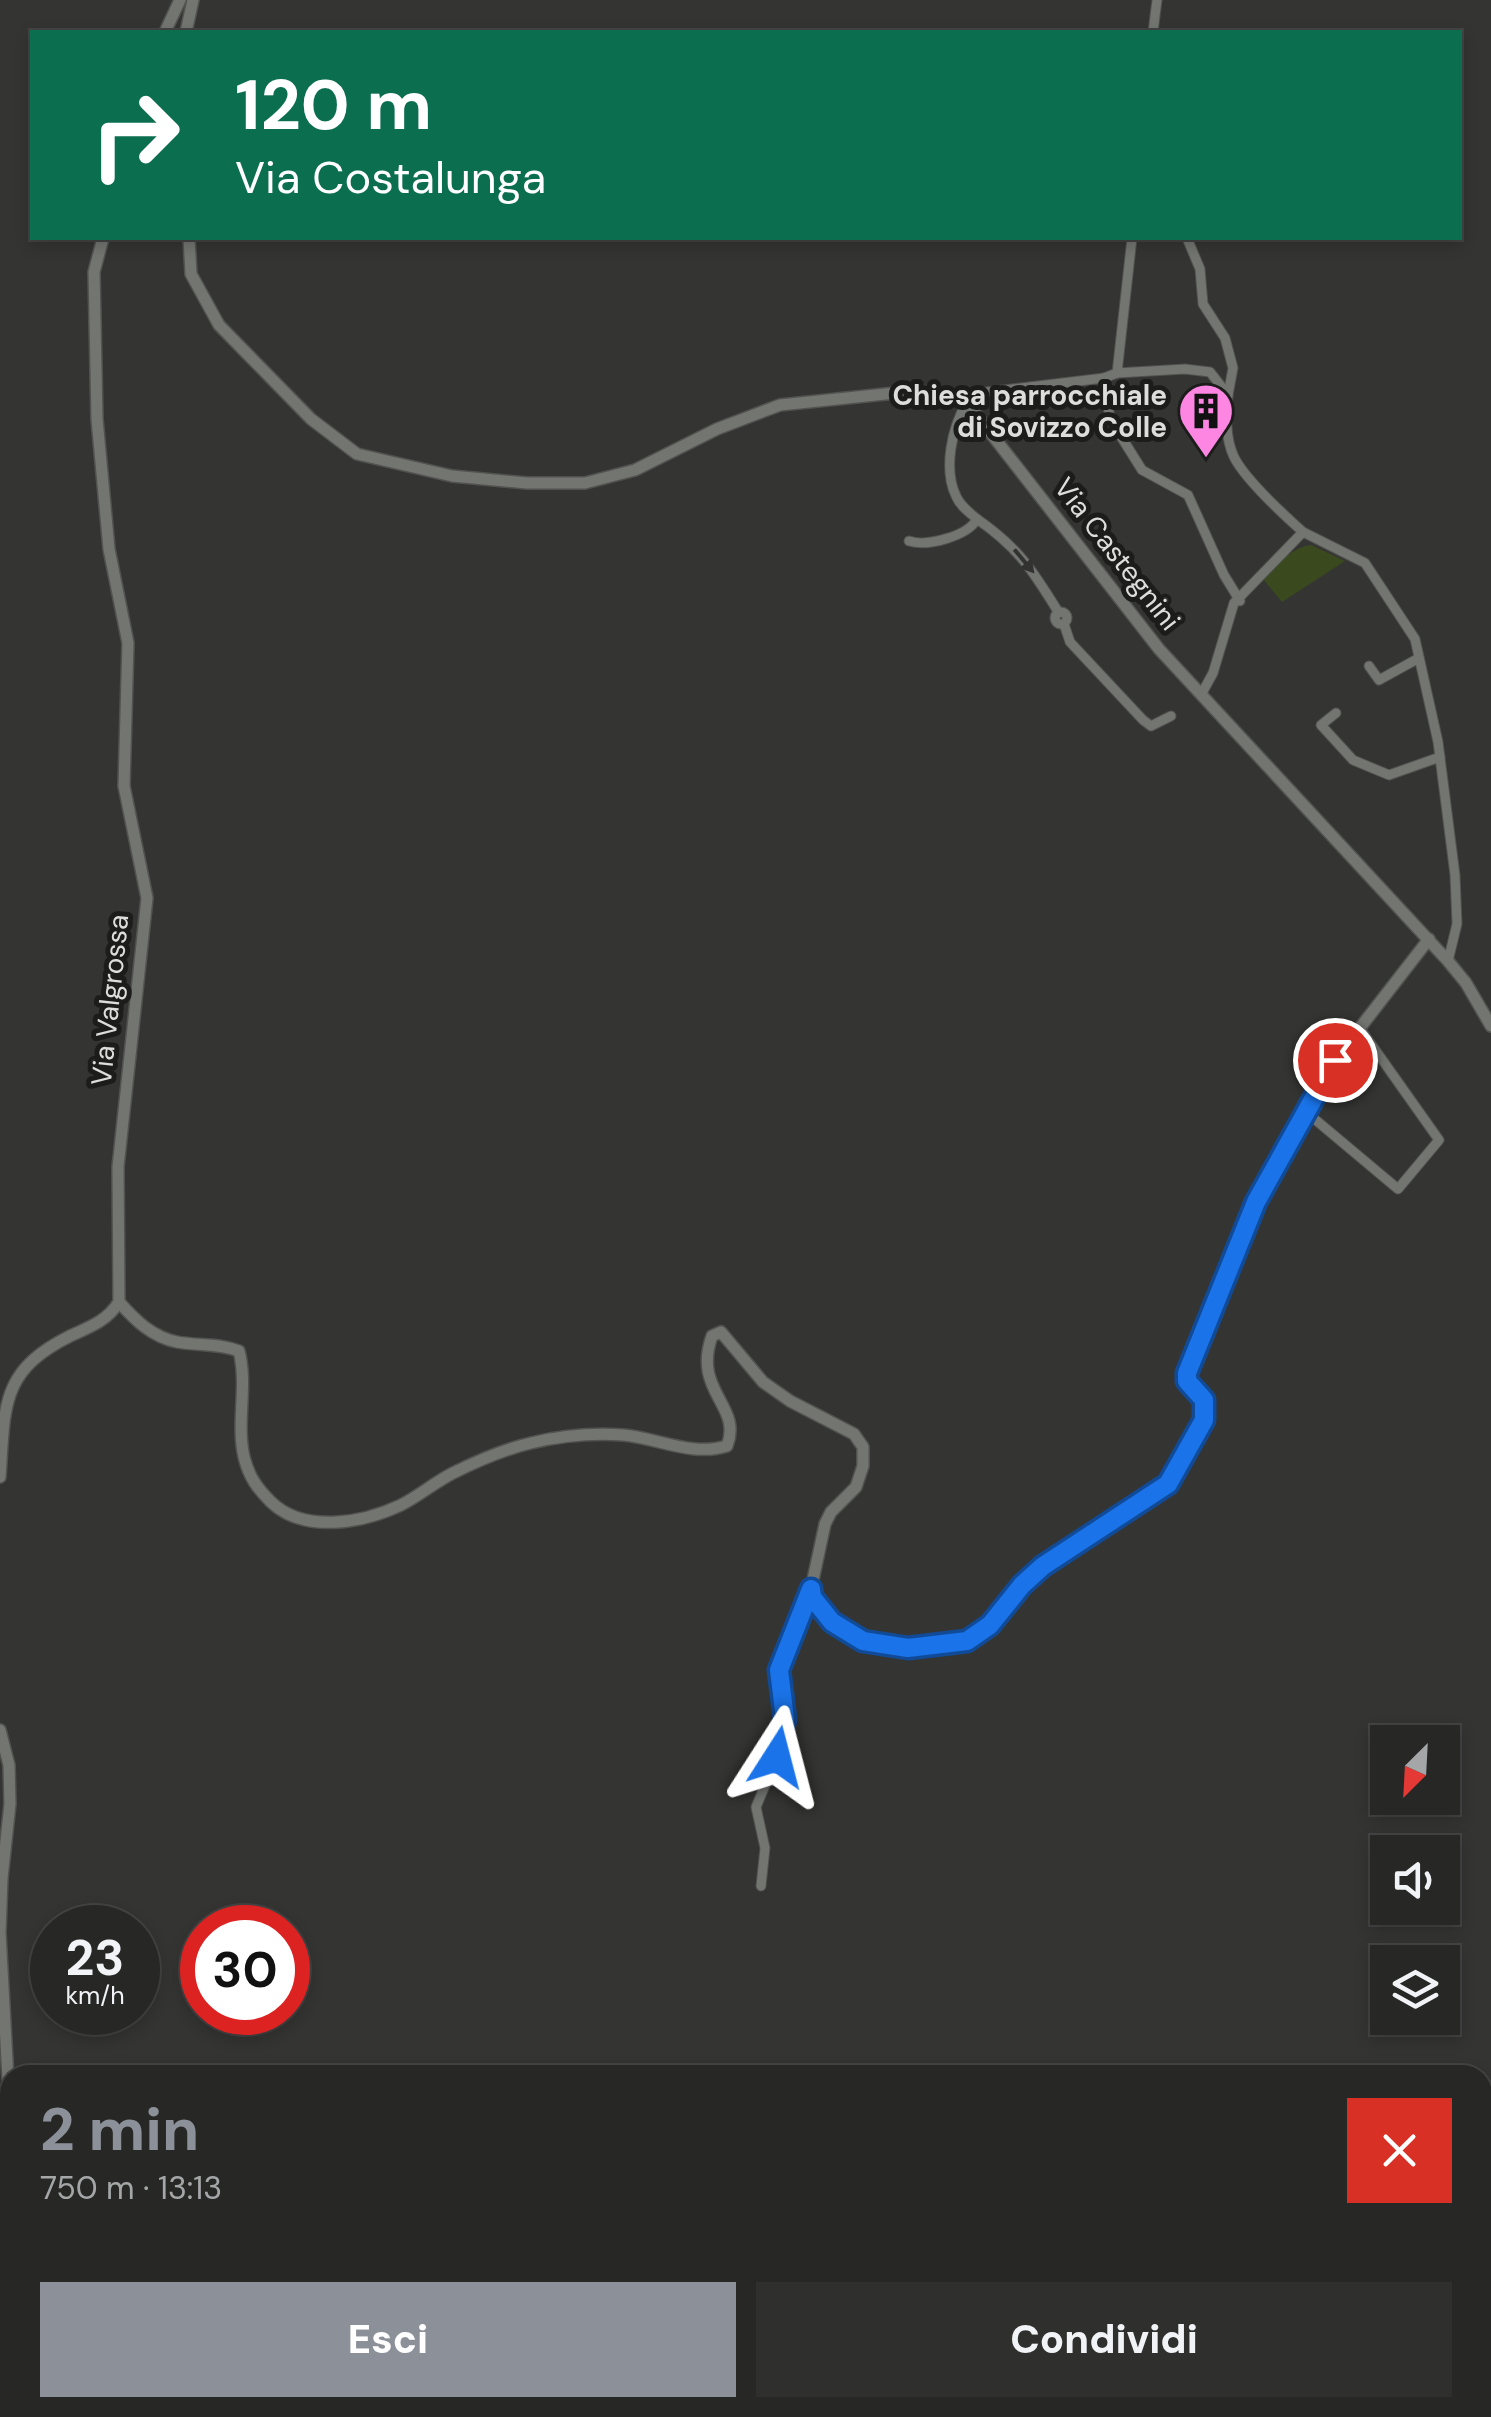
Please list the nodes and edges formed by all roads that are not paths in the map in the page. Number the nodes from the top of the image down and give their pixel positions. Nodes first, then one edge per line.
1 (180, 0) edge
2 (193, 0) edge
3 (1157, 0) edge
4 (167, 30) edge
5 (186, 30) edge
6 (1153, 30) edge
7 (102, 240) edge
8 (189, 240) edge
9 (1132, 240) edge
10 (1188, 240) edge
11 (1117, 372) junction
12 (1104, 378) junction
13 (1228, 395) junction
14 (964, 399) junction
15 (978, 520) junction
16 (1303, 532) junction
17 (909, 541) dead end
18 (1239, 600) junction
19 (1418, 658) junction
20 (1369, 666) dead end
21 (1202, 693) junction
22 (1336, 713) dead end
23 (1172, 716) dead end
24 (1440, 757) junction
25 (1429, 939) junction
26 (1448, 960) junction
27 (1360, 1026) junction
28 (1491, 1026) edge
29 (1305, 1110) junction
30 (119, 1302) junction
31 (0, 1477) edge
32 (811, 1589) junction
33 (0, 1730) edge
34 (761, 1886) dead end
35 (8, 2065) edge

1 - 4 street
2 - 5 street
3 - 6 street
7 - 30 street, Via Valgrossa
8 - 14 street
9 - 11 street
10 - 13 street
11 - 12 street
11 - 13 street
12 - 14 street
12 - 18 street
13 - 16 street
14 - 15 street
14 - 21 street, Via Castegnini
15 - 17 street
15 -> 23 street
16 - 18 street
16 - 19 street
18 - 21 street
19 - 20 street
19 - 24 street
21 - 25 street, Via Castegnini
22 - 24 street
24 - 26 street
25 - 26 street, Via Castegnini
25 - 27 street
26 - 28 street, Via Castegnini
27 - 29 street
27 - 29 street
29 - 32 street
30 - 31 street
30 - 32 street
32 - 34 street
33 - 35 street

